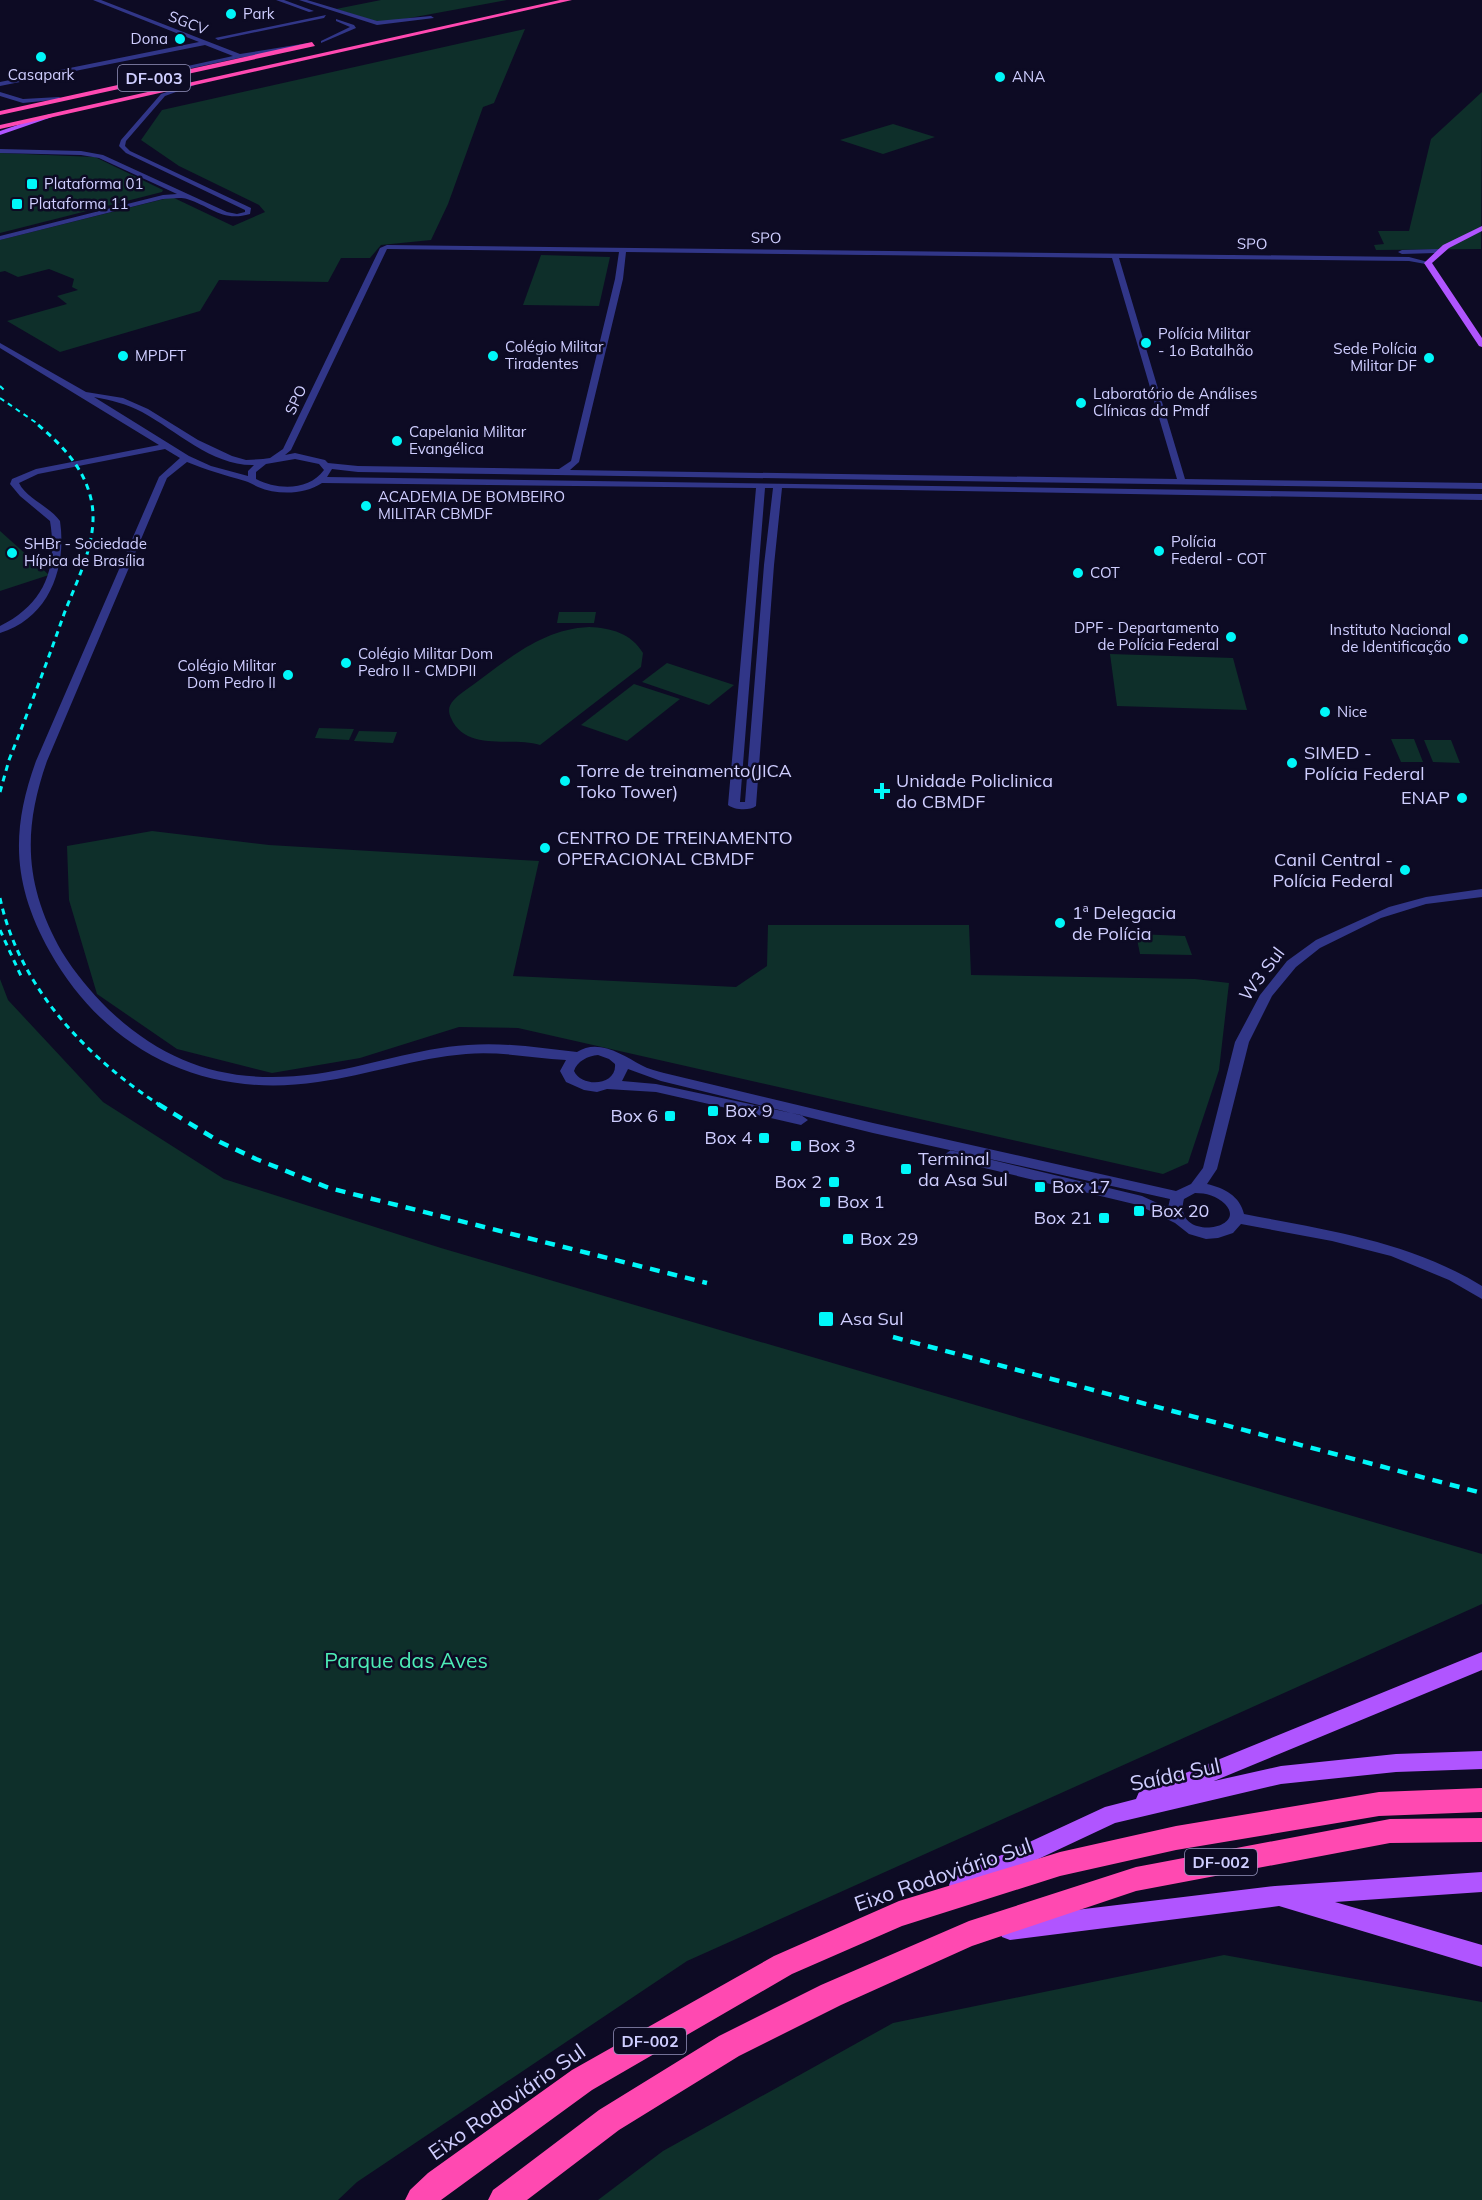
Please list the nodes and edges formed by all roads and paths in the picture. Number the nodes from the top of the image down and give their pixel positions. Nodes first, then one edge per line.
1 (96, 0) edge
2 (279, 0) edge
3 (569, 0) edge
4 (305, 1) edge
5 (294, 5) junction
6 (145, 11) dead end
7 (315, 13) junction
8 (130, 14) junction
9 (442, 15) dead end
10 (301, 16) junction
11 (324, 16) junction
12 (355, 18) junction
13 (431, 18) junction
14 (309, 19) junction
15 (340, 21) junction
16 (395, 26) junction
17 (187, 28) dead end
18 (173, 31) junction
19 (357, 34) dead end
20 (414, 34) junction
21 (193, 38) junction
22 (218, 38) junction
23 (174, 42) junction
24 (323, 42) junction
25 (205, 43) junction
26 (372, 44) junction
27 (308, 45) junction
28 (182, 46) junction
29 (214, 46) junction
30 (243, 47) dead end
31 (141, 52) junction
32 (256, 52) junction
33 (239, 56) junction
34 (0, 79) edge
35 (0, 84) edge
36 (192, 85) junction
37 (119, 86) junction
38 (0, 94) edge
39 (142, 96) junction
40 (59, 99) junction
41 (0, 113) edge
42 (50, 116) junction
43 (0, 127) edge
44 (0, 133) edge
45 (0, 151) edge
46 (198, 185) junction
47 (172, 190) junction
48 (185, 196) junction
49 (163, 197) junction
50 (1482, 228) edge
51 (0, 238) edge
52 (622, 250) junction
53 (1436, 251) junction
54 (1422, 252) junction
55 (1115, 256) junction
56 (1373, 259) junction
57 (1409, 259) junction
58 (1428, 263) junction
59 (1482, 344) edge
60 (0, 345) edge
61 (81, 392) junction
62 (139, 408) junction
63 (116, 415) junction
64 (166, 446) junction
65 (291, 453) junction
66 (186, 458) junction
67 (263, 462) junction
68 (574, 462) junction
69 (327, 465) junction
70 (487, 471) junction
71 (560, 472) junction
72 (589, 472) junction
73 (745, 474) junction
74 (252, 480) junction
75 (321, 480) junction
76 (1070, 480) junction
77 (483, 482) junction
78 (867, 482) junction
79 (1182, 482) junction
80 (1246, 483) junction
81 (743, 485) junction
82 (1338, 485) junction
83 (761, 486) junction
84 (778, 486) junction
85 (1482, 486) edge
86 (1070, 491) junction
87 (1252, 494) junction
88 (1342, 495) junction
89 (1482, 497) edge
90 (774, 515) junction
91 (758, 518) junction
92 (753, 564) junction
93 (769, 565) junction
94 (749, 628) junction
95 (764, 628) junction
96 (0, 630) edge
97 (743, 698) junction
98 (759, 698) junction
99 (1482, 893) edge
100 (540, 1055) junction
101 (576, 1056) junction
102 (618, 1057) junction
103 (567, 1071) junction
104 (609, 1085) junction
105 (1210, 1169) junction
106 (1196, 1188) junction
107 (1220, 1194) junction
108 (1178, 1196) junction
109 (1236, 1218) junction
110 (1178, 1219) junction
111 (1482, 1293) edge
112 (1482, 1661) edge
113 (1482, 1760) edge
114 (1482, 1800) edge
115 (1112, 1814) junction
116 (1482, 1830) edge
117 (1482, 1882) edge
118 (1275, 1896) junction
119 (899, 1914) junction
120 (969, 1934) junction
121 (1482, 1956) edge
122 (420, 2200) edge
123 (503, 2200) edge

1 - 8 street, SGCV
2 - 5 street
3 - 20 highway, DF-003
4 - 5 street
4 - 12 street
5 - 7 street
6 - 8 street
7 - 10 street
7 - 11 street
8 - 18 street, SGCV
9 - 13 highway
10 - 14 street
10 - 22 street, SGCV
11 - 14 street
11 - 15 street
12 - 13 street
12 - 15 street
13 - 16 highway
14 - 22 street
15 - 24 street
16 - 20 highway
16 - 26 highway
17 - 18 street
18 - 21 street, SGCV
19 - 24 highway, DF-003
20 - 26 highway, DF-003
21 - 23 street
21 - 25 street, SGCV
22 - 29 street, SGCV
23 - 28 street
23 - 31 street
24 - 27 highway, DF-003
25 - 28 street
25 - 29 street, SGCV
26 - 36 highway, DF-003
27 - 32 street
27 - 37 highway, DF-003
28 - 31 street
29 - 33 street, SGCV
30 - 32 street
31 - 34 street
31 - 35 street
32 - 33 street
33 - 37 street
36 - 39 highway, DF-003
36 - 46 street
37 - 39 highway
37 - 40 highway, DF-003
38 - 40 street
39 - 42 highway, DF-003
40 - 41 highway, DF-003
42 - 43 highway, DF-003
42 - 44 main road
45 - 47 street
46 - 47 street
46 - 48 street
47 - 48 street
47 - 49 street
48 - 49 street
49 - 51 street
50 - 53 main road
52 - 55 street, SPO
52 - 65 street, SPO
52 - 68 street
53 - 54 street, SPO
53 - 58 main road
54 - 56 street, SPO
54 - 57 street
55 - 56 street, SPO
55 - 79 street
56 - 57 street, SPO
57 - 58 street, SPO
58 - 59 main road
60 - 61 street
61 - 62 street
61 - 63 street
62 - 63 street
62 - 67 street
63 - 64 street
64 - 66 street
64 - 96 street
65 - 67 street
65 - 69 street
66 - 74 street
66 - 100 street
67 - 74 street
68 - 71 street
68 - 72 street
69 - 70 street
69 - 75 street
70 - 71 street
70 - 77 street
71 - 72 street
72 - 73 street
73 - 78 street
73 - 81 street
74 - 75 street
75 - 77 street
76 - 78 street
76 - 79 street
76 - 86 street
77 - 81 street
78 - 84 street
78 - 86 street
79 - 80 street
80 - 82 street
80 - 87 street
81 - 83 street
82 - 85 street
82 - 88 street
83 - 84 street
83 - 91 street
84 - 90 street
86 - 87 street
87 - 88 street
88 - 89 street
90 - 91 street
90 - 93 street
91 - 92 street
92 - 93 street
92 - 94 street
93 - 95 street
94 - 95 street
94 - 97 street
95 - 98 street
97 - 98 street
97 - 98 street
99 - 105 street, W3 Sul
100 - 101 street
100 - 103 street
101 - 102 street
101 - 103 street
102 - 104 street
102 - 108 street
103 - 104 street
104 - 110 street
105 - 106 street, W3 Sul
105 - 107 street
106 - 107 street
106 - 108 street
107 - 109 street
108 - 110 street
109 - 110 street
109 - 111 street
112 - 115 main road
113 - 115 main road, Saída Sul
114 - 119 highway, Eixo Rodoviário Sul / DF-002
115 - 119 main road, Saída Sul
116 - 120 highway, DF-002
117 - 118 main road
118 - 120 main road
118 - 121 main road
119 - 122 highway, Eixo Rodoviário Sul / DF-002
120 - 123 highway, DF-002

